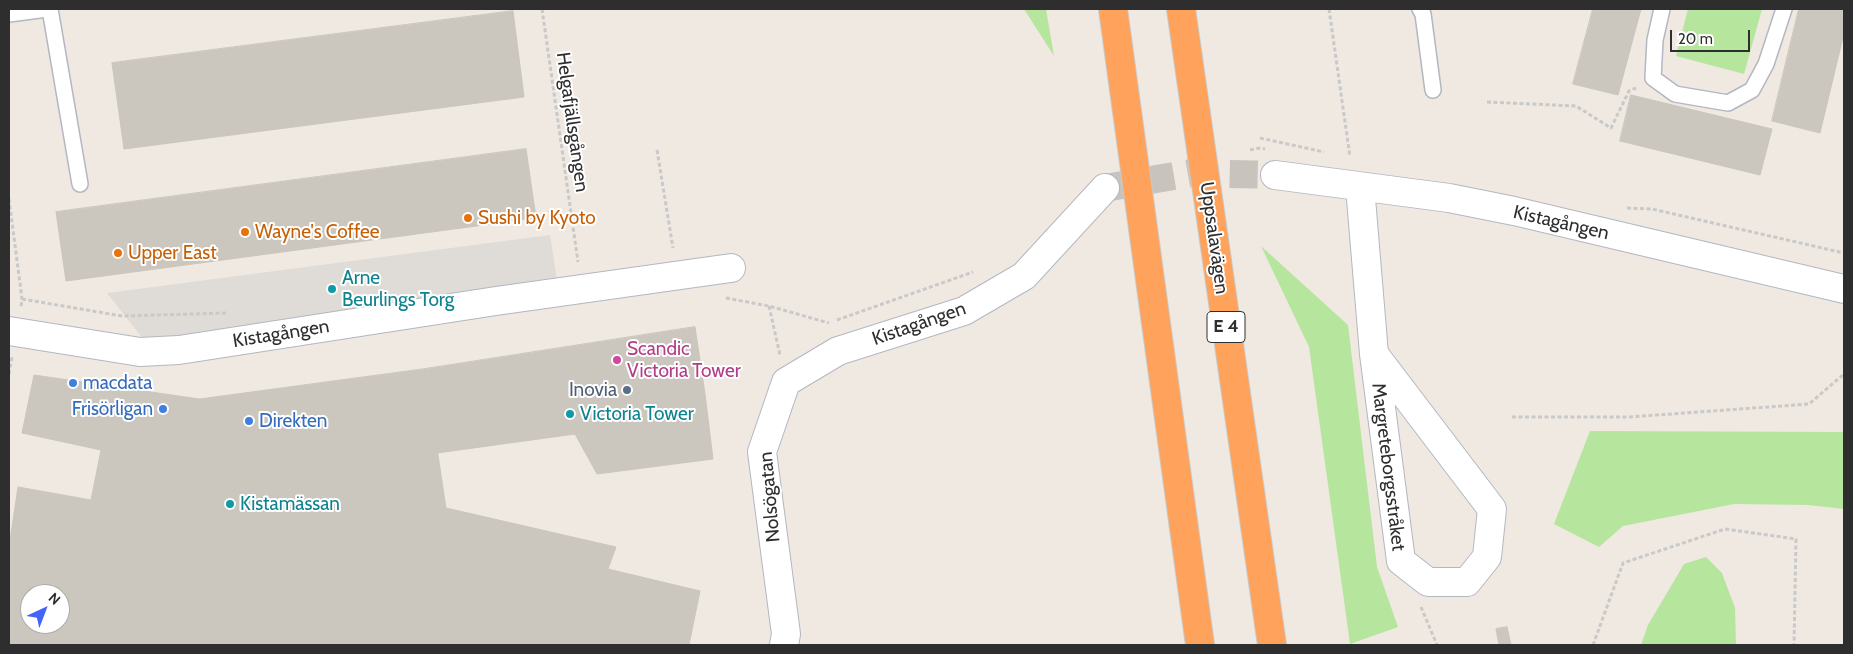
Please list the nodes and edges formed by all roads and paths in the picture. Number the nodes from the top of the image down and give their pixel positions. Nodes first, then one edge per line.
1 (49, 9) edge
2 (542, 9) edge
3 (1113, 9) edge
4 (1181, 9) edge
5 (1329, 9) edge
6 (1420, 9) edge
7 (1662, 9) edge
8 (1784, 9) edge
9 (9, 14) edge
10 (1433, 90) dead end
11 (1629, 91) dead end
12 (1487, 102) dead end
13 (657, 150) dead end
14 (1350, 162) dead end
15 (1275, 175) tunnel mouth
16 (80, 184) dead end
17 (1360, 187) junction
18 (1105, 188) tunnel mouth
19 (9, 199) edge
20 (674, 253) dead end
21 (731, 268) dead end
22 (579, 270) dead end
23 (974, 272) dead end
24 (1844, 290) edge
25 (769, 306) dead end
26 (230, 312) dead end
27 (827, 324) dead end
28 (9, 331) edge
29 (1374, 354) junction
30 (1844, 374) edge
31 (786, 382) junction
32 (1512, 417) dead end
33 (784, 645) edge
34 (1200, 645) edge
35 (1272, 645) edge
36 (1593, 645) edge
37 (1794, 645) edge

1 - 9 lane
1 - 16 lane
2 - 22 path, Helgafjällsgången
3 - 34 highway
4 - 35 highway, Uppsalavägen / E 4
5 - 14 path
6 - 10 lane
7 - 8 lane
11 - 12 path
13 - 20 path
15 - 17 street, Kistagången
17 - 24 street, Kistagången
17 - 29 street, Margreteborgsstråket
18 - 31 street, Kistagången
19 - 26 path
21 - 28 street, Kistagången
23 - 27 path
25 - 31 path
29 - 29 street, Margreteborgsstråket
30 - 32 path
31 - 33 street, Nolsögatan
36 - 37 path

